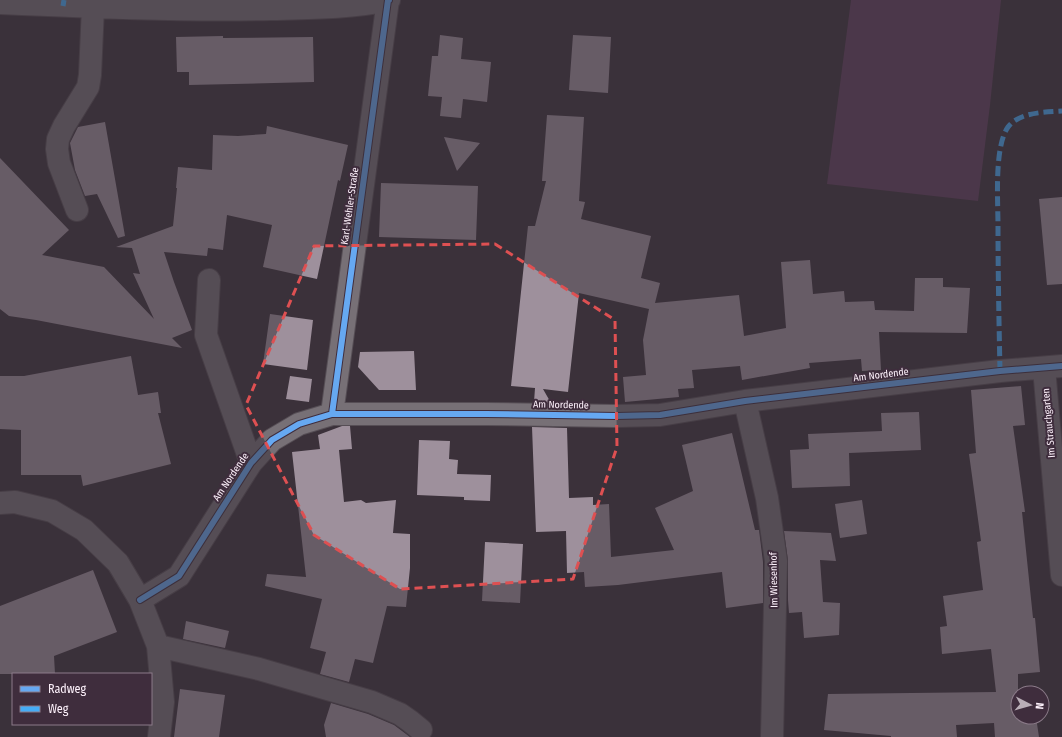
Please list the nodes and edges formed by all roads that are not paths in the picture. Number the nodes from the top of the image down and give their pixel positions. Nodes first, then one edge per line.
1 (389, 0) edge
2 (353, 2) edge
3 (0, 3) edge
4 (63, 3) edge
5 (94, 7) junction
6 (77, 210) dead end
7 (209, 280) dead end
8 (1053, 367) edge
9 (745, 402) junction
10 (332, 414) junction
11 (251, 463) junction
12 (0, 503) edge
13 (1062, 575) edge
14 (140, 600) junction
15 (158, 646) junction
16 (421, 730) dead end
17 (159, 737) edge
18 (772, 737) edge

1 - 2 street
1 - 10 street, Karl-Wehler-Straße
2 - 5 street
3 - 4 street
4 - 5 street
5 - 6 street
7 - 11 street
8 - 9 street, Am Nordende
8 - 13 street, Im Strauchgarten
9 - 10 street, Am Nordende
9 - 18 street, Im Wiesenhof
10 - 11 street, Am Nordende
11 - 14 street, Am Nordende
12 - 14 street
14 - 15 street
15 - 16 street
15 - 17 street

